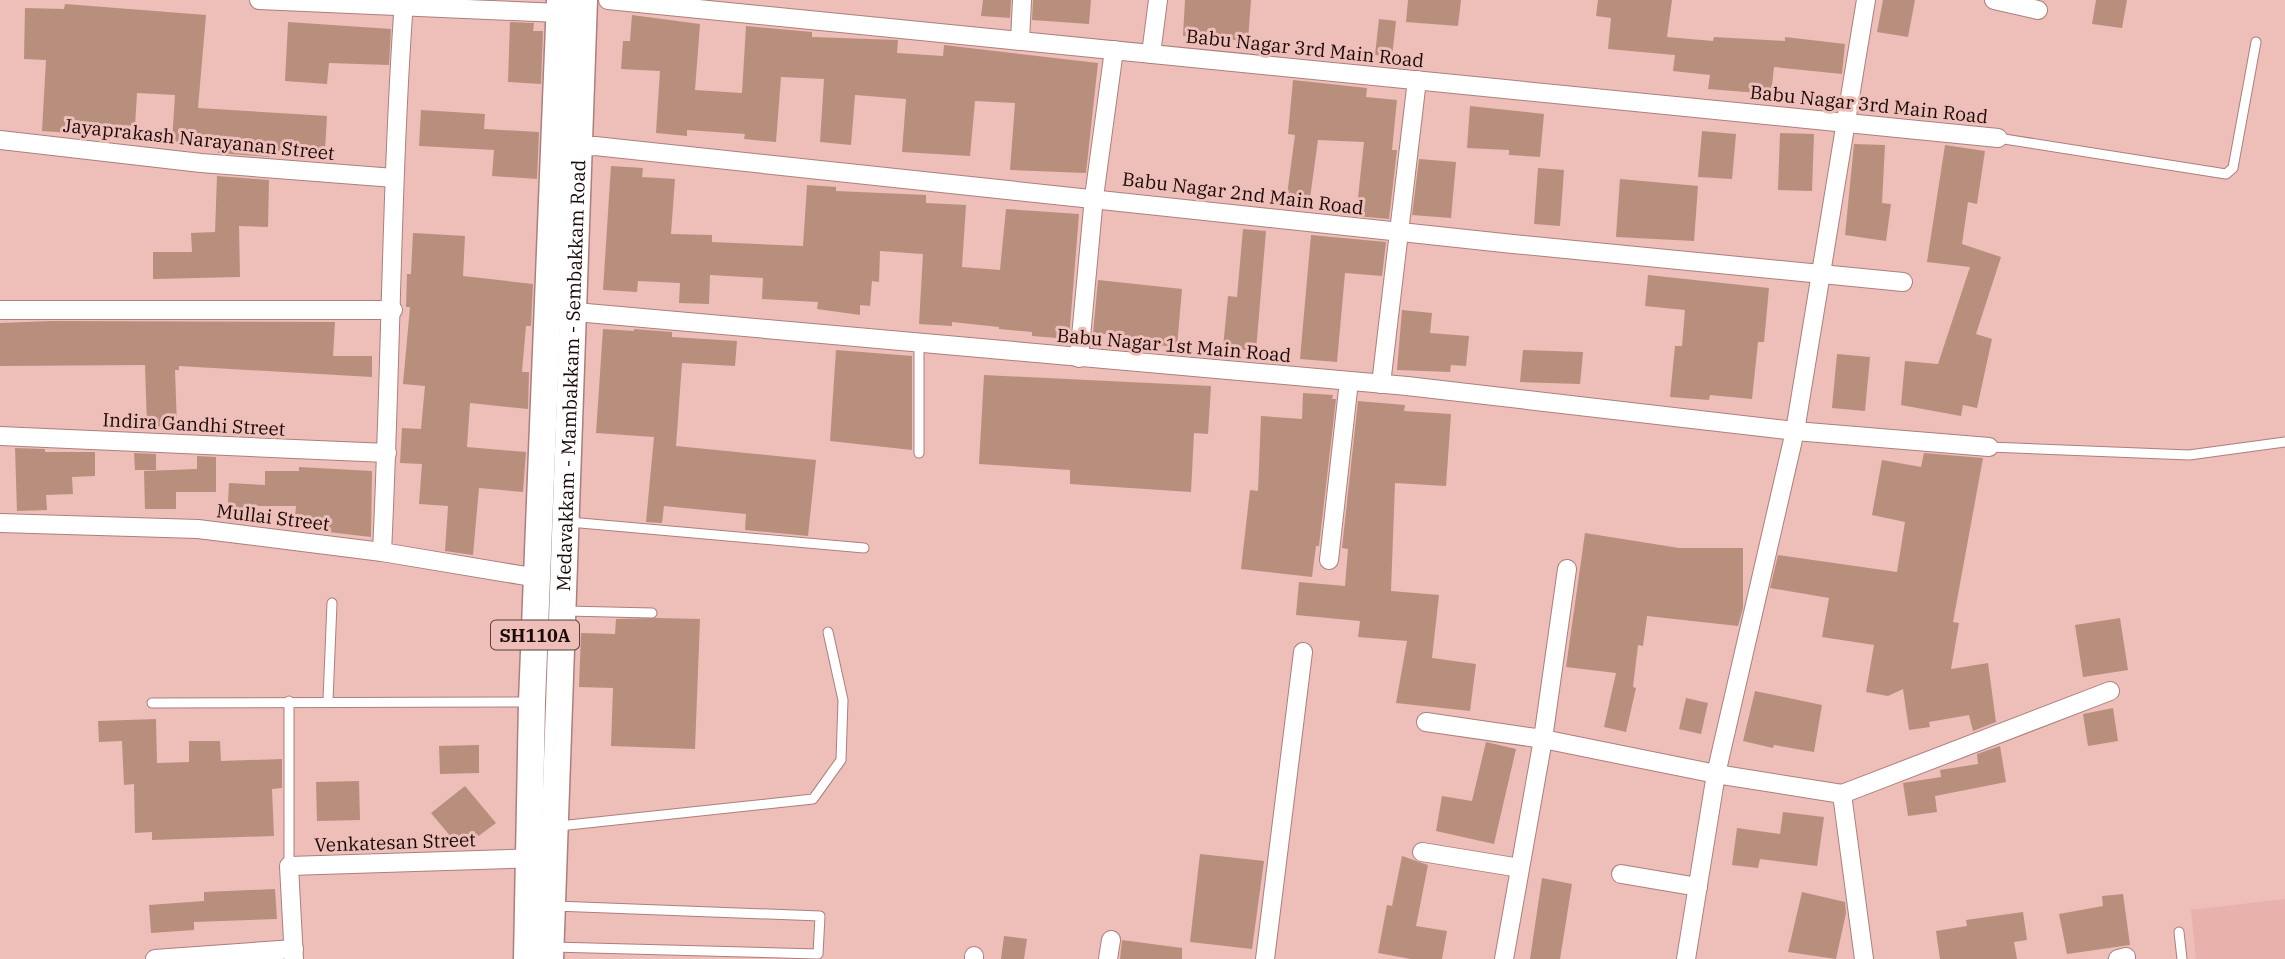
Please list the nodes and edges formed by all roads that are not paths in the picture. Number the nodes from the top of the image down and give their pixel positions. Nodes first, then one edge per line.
1 (259, 0) edge
2 (584, 0) edge
3 (608, 0) edge
4 (1023, 0) edge
5 (1158, 0) edge
6 (1866, 0) edge
7 (1994, 0) edge
8 (404, 3) edge
9 (559, 7) edge
10 (2038, 10) dead end
11 (1020, 41) junction
12 (2256, 42) dead end
13 (1114, 50) junction
14 (1151, 54) junction
15 (1417, 80) junction
16 (1846, 123) junction
17 (1998, 138) joint
18 (0, 140) edge
19 (578, 148) junction
20 (394, 178) junction
21 (1094, 197) junction
22 (1398, 232) junction
23 (1821, 275) junction
24 (1903, 282) dead end
25 (0, 310) edge
26 (393, 310) junction
27 (560, 311) junction
28 (919, 344) junction
29 (1079, 358) junction
30 (1349, 382) junction
31 (1381, 384) junction
32 (1795, 431) junction
33 (0, 436) edge
34 (2285, 442) edge
35 (1989, 447) joint
36 (387, 453) junction
37 (919, 453) dead end
38 (564, 522) junction
39 (0, 523) edge
40 (864, 548) dead end
41 (382, 552) junction
42 (1329, 560) dead end
43 (1567, 569) dead end
44 (538, 578) junction
45 (332, 603) dead end
46 (561, 610) junction
47 (652, 613) dead end
48 (828, 632) dead end
49 (1303, 652) dead end
50 (2110, 691) dead end
51 (328, 700) junction
52 (289, 701) junction
53 (545, 702) junction
54 (152, 703) dead end
55 (1426, 722) dead end
56 (1543, 739) junction
57 (1716, 774) junction
58 (1842, 794) junction
59 (554, 826) junction
60 (1422, 852) dead end
61 (540, 858) junction
62 (289, 866) junction
63 (1520, 868) junction
64 (1621, 874) dead end
65 (1698, 887) junction
66 (551, 906) junction
67 (2179, 932) dead end
68 (1111, 940) dead end
69 (550, 953) edge
70 (294, 954) edge
71 (155, 959) edge
72 (527, 959) edge
73 (1108, 959) edge
74 (1265, 959) edge
75 (1503, 959) edge
76 (1686, 959) edge
77 (1864, 959) edge
78 (2182, 959) edge

1 - 8 street
2 - 19 main road, Medavakkam - Mambakkam - Sembakkam Road / SH110A
3 - 11 street, Babu Nagar 3rd Main Road
4 - 11 street
5 - 14 street
6 - 16 street
7 - 10 street
8 - 9 street
8 - 20 street
9 - 27 main road, Medavakkam - Mambakkam - Sembakkam Road / SH110A
11 - 13 street, Babu Nagar 3rd Main Road
12 - 17 lane
13 - 14 street, Babu Nagar 3rd Main Road
13 - 21 street
14 - 15 street, Babu Nagar 3rd Main Road
15 - 16 street, Babu Nagar 3rd Main Road
15 - 22 street
16 - 17 street, Babu Nagar 3rd Main Road
16 - 23 street
18 - 20 street, Jayaprakash Narayanan Street
19 - 21 street, Babu Nagar 2nd Main Road
19 - 27 main road, Medavakkam - Mambakkam - Sembakkam Road / SH110A
20 - 26 street
21 - 22 street, Babu Nagar 2nd Main Road
21 - 29 street
22 - 23 street, Babu Nagar 2nd Main Road
22 - 31 street
23 - 24 street, Babu Nagar 2nd Main Road
23 - 32 street
25 - 26 street
26 - 36 street
27 - 28 street, Babu Nagar 1st Main Road
27 - 38 main road, Medavakkam - Mambakkam - Sembakkam Road / SH110A
27 - 44 main road, Medavakkam - Mambakkam - Sembakkam Road / SH110A
28 - 29 street, Babu Nagar 1st Main Road
28 - 37 lane
29 - 30 street, Babu Nagar 1st Main Road
30 - 31 street, Babu Nagar 1st Main Road
30 - 42 street
31 - 32 street, Babu Nagar 1st Main Road
32 - 35 street, Babu Nagar 1st Main Road
32 - 57 street
33 - 36 street, Indira Gandhi Street
34 - 35 lane
36 - 41 street
38 - 40 lane
38 - 46 main road, Medavakkam - Mambakkam - Sembakkam Road / SH110A
39 - 41 street, Mullai Street
41 - 44 street, Mullai Street
43 - 56 street
44 - 53 main road, Medavakkam - Mambakkam - Sembakkam Road / SH110A
45 - 51 lane
46 - 47 lane
46 - 53 main road, Medavakkam - Mambakkam - Sembakkam Road / SH110A
48 - 59 lane
49 - 74 street
50 - 58 street
51 - 52 lane
51 - 53 lane
52 - 54 lane
52 - 62 lane
53 - 59 main road, Medavakkam - Mambakkam - Sembakkam Road / SH110A
53 - 61 main road, Medavakkam - Mambakkam - Sembakkam Road / SH110A
55 - 56 street
56 - 57 street
56 - 63 street
57 - 58 street
57 - 65 street
58 - 77 street
59 - 61 main road, Medavakkam - Mambakkam - Sembakkam Road / SH110A
60 - 63 street
61 - 62 street, Venkatesan Street
61 - 66 main road, Medavakkam - Mambakkam - Sembakkam Road / SH110A
61 - 72 main road, Medavakkam - Mambakkam - Sembakkam Road / SH110A
62 - 70 street, Venkatesan Street
63 - 75 street
64 - 65 street
65 - 76 street
66 - 69 main road, Medavakkam - Mambakkam - Sembakkam Road / SH110A
66 - 69 lane
67 - 78 lane
68 - 73 street
70 - 71 street

